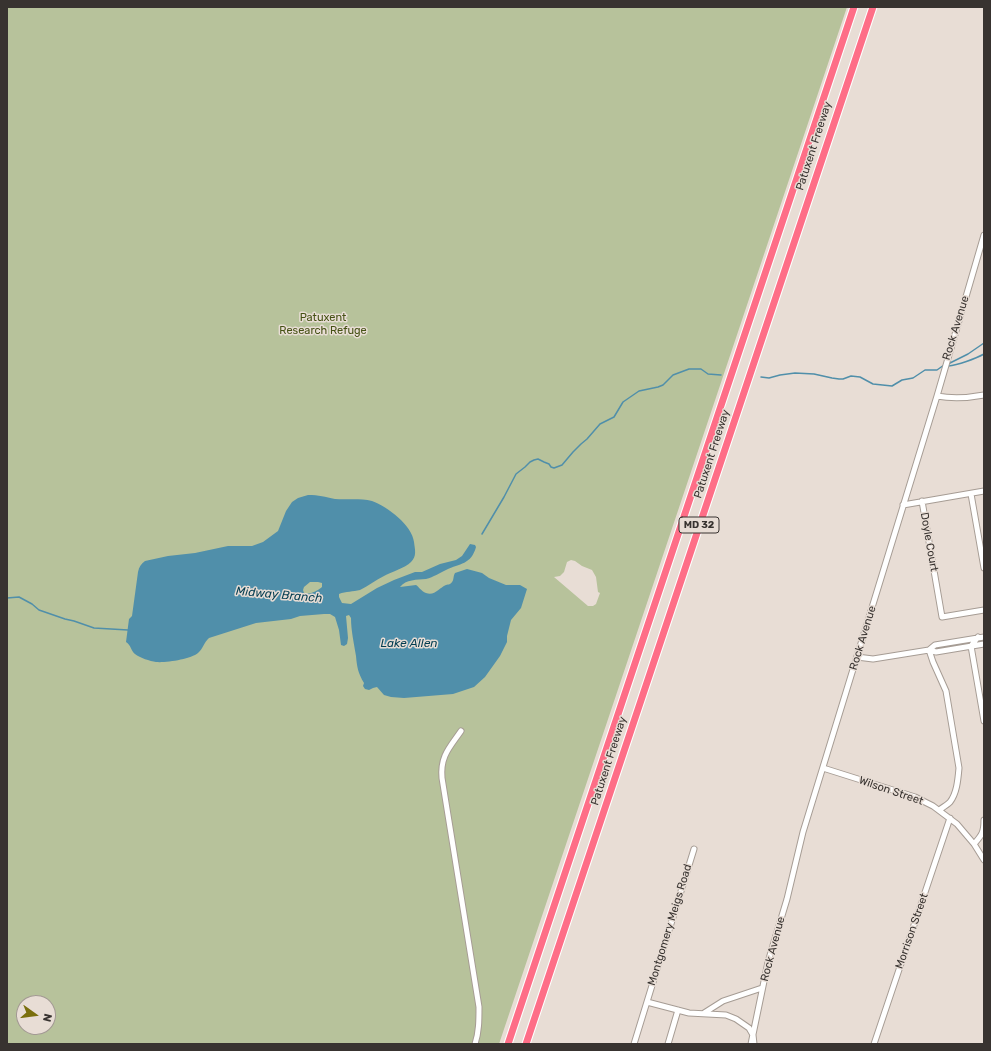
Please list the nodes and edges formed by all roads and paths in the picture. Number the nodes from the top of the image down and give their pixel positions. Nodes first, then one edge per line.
1 (854, 7) edge
2 (873, 7) edge
3 (984, 235) edge
4 (984, 395) edge
5 (937, 396) junction
6 (984, 491) edge
7 (971, 494) junction
8 (922, 502) junction
9 (906, 505) junction
10 (984, 568) edge
11 (984, 610) edge
12 (981, 637) edge
13 (984, 644) edge
14 (971, 646) junction
15 (928, 650) junction
16 (857, 657) junction
17 (984, 721) edge
18 (462, 731) dead end
19 (823, 768) junction
20 (939, 810) junction
21 (950, 818) junction
22 (984, 820) edge
23 (974, 844) junction
24 (694, 848) dead end
25 (984, 860) edge
26 (762, 988) junction
27 (647, 1002) junction
28 (678, 1010) junction
29 (703, 1014) junction
30 (753, 1035) junction
31 (475, 1044) edge
32 (508, 1044) edge
33 (526, 1044) edge
34 (634, 1044) edge
35 (668, 1044) edge
36 (751, 1044) edge
37 (754, 1044) edge
38 (874, 1044) edge

1 - 32 highway, Patuxent Freeway / MD 32
2 - 33 highway, Patuxent Freeway / MD 32
3 - 5 street, Rock Avenue
4 - 5 street
5 - 9 street, Rock Avenue
6 - 7 street, Doyle Court
7 - 8 street, Doyle Court
7 - 10 street
8 - 9 street
8 - 11 street, Doyle Court
9 - 16 street, Rock Avenue
12 - 14 street
12 - 15 street
13 - 14 street
14 - 15 street
14 - 17 street
15 - 16 street
15 - 20 street
16 - 19 street, Rock Avenue
18 - 31 street
19 - 20 street, Wilson Street
19 - 26 street, Rock Avenue
20 - 21 street, Wilson Street
21 - 23 street, Wilson Street
21 - 38 street, Morrison Street
22 - 23 street
23 - 25 street, Wilson Street
24 - 27 street, Montgomery Meigs Road
26 - 29 street
26 - 30 street, Rock Avenue
27 - 28 street
27 - 34 street, Montgomery Meigs Road
28 - 29 street
28 - 35 street
29 - 30 street
30 - 36 street, Rock Avenue
30 - 37 street

